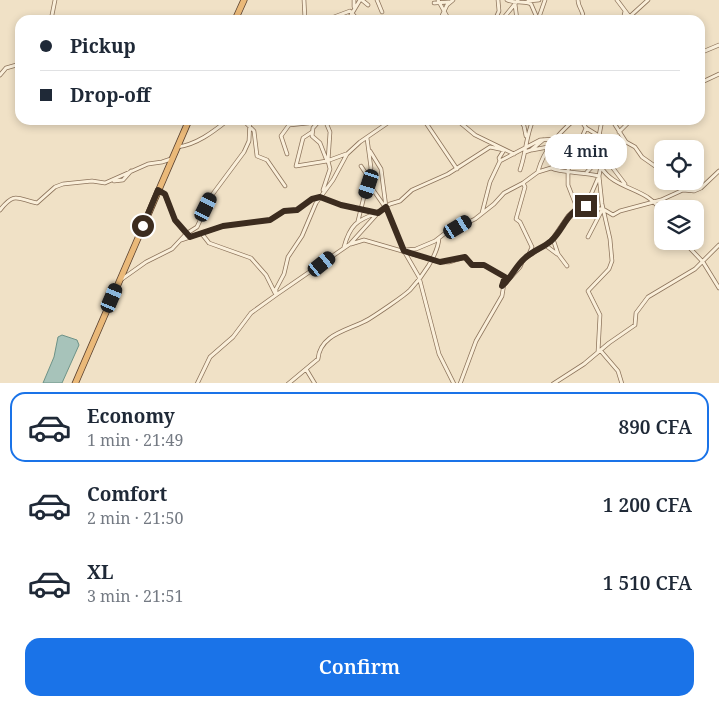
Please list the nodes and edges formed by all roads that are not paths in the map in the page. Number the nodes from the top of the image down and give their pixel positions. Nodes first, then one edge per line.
1 (56, 0) edge
2 (244, 0) edge
3 (304, 0) edge
4 (354, 0) edge
5 (361, 0) edge
6 (377, 0) edge
7 (498, 0) edge
8 (507, 0) edge
9 (539, 0) edge
10 (545, 0) edge
11 (573, 0) edge
12 (617, 0) edge
13 (648, 0) edge
14 (438, 1) edge
15 (452, 1) edge
16 (525, 1) edge
17 (517, 2) edge
18 (578, 2) edge
19 (368, 5) dead end
20 (353, 10) junction
21 (625, 10) junction
22 (443, 11) junction
23 (382, 12) dead end
24 (52, 15) edge
25 (237, 15) edge
26 (305, 15) edge
27 (337, 15) edge
28 (350, 15) edge
29 (356, 15) edge
30 (442, 15) edge
31 (446, 15) edge
32 (497, 15) edge
33 (506, 15) edge
34 (517, 15) edge
35 (536, 15) edge
36 (540, 15) edge
37 (583, 15) edge
38 (626, 15) edge
39 (626, 15) edge
40 (631, 15) edge
41 (719, 45) edge
42 (705, 51) edge
43 (15, 65) edge
44 (719, 74) edge
45 (0, 76) edge
46 (705, 80) edge
47 (186, 125) edge
48 (223, 125) edge
49 (247, 125) edge
50 (249, 125) edge
51 (289, 125) edge
52 (315, 125) edge
53 (328, 125) edge
54 (385, 125) edge
55 (428, 125) edge
56 (463, 125) edge
57 (523, 125) edge
58 (531, 125) edge
59 (569, 125) edge
60 (584, 125) edge
61 (601, 125) edge
62 (615, 125) edge
63 (626, 125) edge
64 (249, 128) junction
65 (586, 128) junction
66 (312, 132) junction
67 (619, 132) junction
68 (600, 136) junction
69 (367, 138) junction
70 (526, 139) junction
71 (554, 139) junction
72 (543, 140) junction
73 (490, 142) junction
74 (579, 142) junction
75 (526, 146) junction
76 (177, 147) junction
77 (549, 147) junction
78 (485, 150) junction
79 (504, 150) junction
80 (531, 150) junction
81 (370, 151) junction
82 (525, 152) junction
83 (287, 154) dead end
84 (347, 154) junction
85 (514, 154) junction
86 (603, 155) junction
87 (172, 159) junction
88 (327, 161) junction
89 (500, 161) junction
90 (654, 165) edge
91 (361, 166) dead end
92 (600, 166) junction
93 (457, 168) junction
94 (551, 168) junction
95 (520, 170) dead end
96 (568, 170) junction
97 (538, 172) junction
98 (587, 172) junction
99 (719, 172) edge
100 (599, 176) junction
101 (523, 183) junction
102 (369, 184) junction
103 (704, 185) edge
104 (285, 186) dead end
105 (633, 188) junction
106 (158, 190) junction
107 (683, 190) joint
108 (696, 190) edge
109 (322, 192) junction
110 (320, 197) junction
111 (657, 200) edge
112 (654, 201) joint
113 (386, 207) junction
114 (577, 208) junction
115 (603, 209) junction
116 (0, 210) edge
117 (361, 210) junction
118 (378, 213) junction
119 (481, 214) junction
120 (358, 221) junction
121 (186, 234) junction
122 (202, 234) junction
123 (190, 237) junction
124 (588, 237) dead end
125 (439, 238) junction
126 (552, 238) junction
127 (181, 240) junction
128 (350, 244) junction
129 (545, 245) junction
130 (719, 245) edge
131 (344, 246) junction
132 (692, 250) edge
133 (404, 251) junction
134 (558, 254) junction
135 (529, 255) junction
136 (431, 260) junction
137 (703, 262) junction
138 (567, 266) dead end
139 (420, 277) junction
140 (119, 281) junction
141 (718, 285) edge
142 (502, 286) junction
143 (276, 295) junction
144 (599, 351) junction
145 (306, 369) junction
146 (75, 383) edge
147 (197, 383) edge
148 (289, 383) edge
149 (314, 383) edge
150 (454, 383) edge
151 (460, 383) edge
152 (555, 383) edge
153 (622, 383) edge

1 - 24 street
2 - 25 highway
3 - 26 street
4 - 20 street
5 - 19 street
5 - 20 street
6 - 23 street
7 - 32 street
8 - 17 street
9 - 16 street
10 - 36 street
11 - 18 street
12 - 21 street
13 - 40 street
14 - 15 street
14 - 22 street
15 - 22 street
16 - 17 street
16 - 35 street
17 - 33 street
17 - 34 street
18 - 37 street
20 - 27 street
20 - 28 street
20 - 29 street
21 - 38 street
21 - 39 street
22 - 30 street
22 - 31 street
41 - 42 street
43 - 45 street
44 - 46 street
47 - 76 highway
48 - 76 street
49 - 64 street
50 - 64 street
51 - 83 street
52 - 66 street
53 - 88 street
54 - 69 street
55 - 93 street
56 - 73 street
57 - 70 street
58 - 70 street
59 - 71 street
60 - 65 street
61 - 68 street
62 - 67 street
63 - 67 street
64 - 104 street
64 - 121 street
65 - 68 street
65 - 74 street
66 - 88 street
66 - 88 street
67 - 90 street
68 - 86 street
69 - 81 street
69 - 84 street
70 - 75 street
71 - 72 street
71 - 74 street
71 - 77 street
72 - 75 street
72 - 80 street
73 - 78 street
73 - 79 street
74 - 94 street
74 - 96 street
75 - 82 street
75 - 85 street
76 - 87 highway
77 - 80 street
77 - 97 street
78 - 79 street
78 - 93 street
79 - 85 street
79 - 89 street
80 - 82 street
81 - 102 street
81 - 113 street
82 - 95 street
84 - 88 street
84 - 109 street
85 - 89 street
86 - 92 street
86 - 98 street
86 - 105 street
87 - 106 highway
87 - 116 street
88 - 109 street
89 - 119 street
91 - 102 street
92 - 100 street
92 - 105 street
93 - 113 street
94 - 96 street
94 - 97 street
96 - 98 street
96 - 114 street
97 - 101 street
98 - 100 street
99 - 103 street
100 - 114 street
100 - 115 street
101 - 119 street
101 - 135 street
102 - 113 street
102 - 117 street
105 - 112 street
106 - 121 street
106 - 140 highway
107 - 108 street
107 - 111 street
109 - 110 street
110 - 117 street
110 - 122 street
110 - 143 street
112 - 115 street
113 - 118 street
113 - 133 street
114 - 115 street
114 - 126 street
115 - 124 street
115 - 144 street
117 - 118 street
117 - 120 street
118 - 120 street
118 - 128 street
119 - 125 street
120 - 131 street
121 - 123 street
121 - 127 street
122 - 123 street
122 - 143 street
123 - 127 street
125 - 133 street
125 - 136 street
126 - 129 street
126 - 134 street
127 - 140 street
128 - 131 street
128 - 133 street
129 - 134 street
129 - 135 street
130 - 137 street
131 - 143 street
132 - 137 street
133 - 136 street
133 - 139 street
134 - 138 street
135 - 142 street
136 - 139 street
136 - 142 street
137 - 141 street
137 - 144 street
139 - 145 street
139 - 150 street
140 - 146 highway
142 - 151 street
143 - 147 street
144 - 152 street
144 - 153 street
145 - 148 street
145 - 149 street

